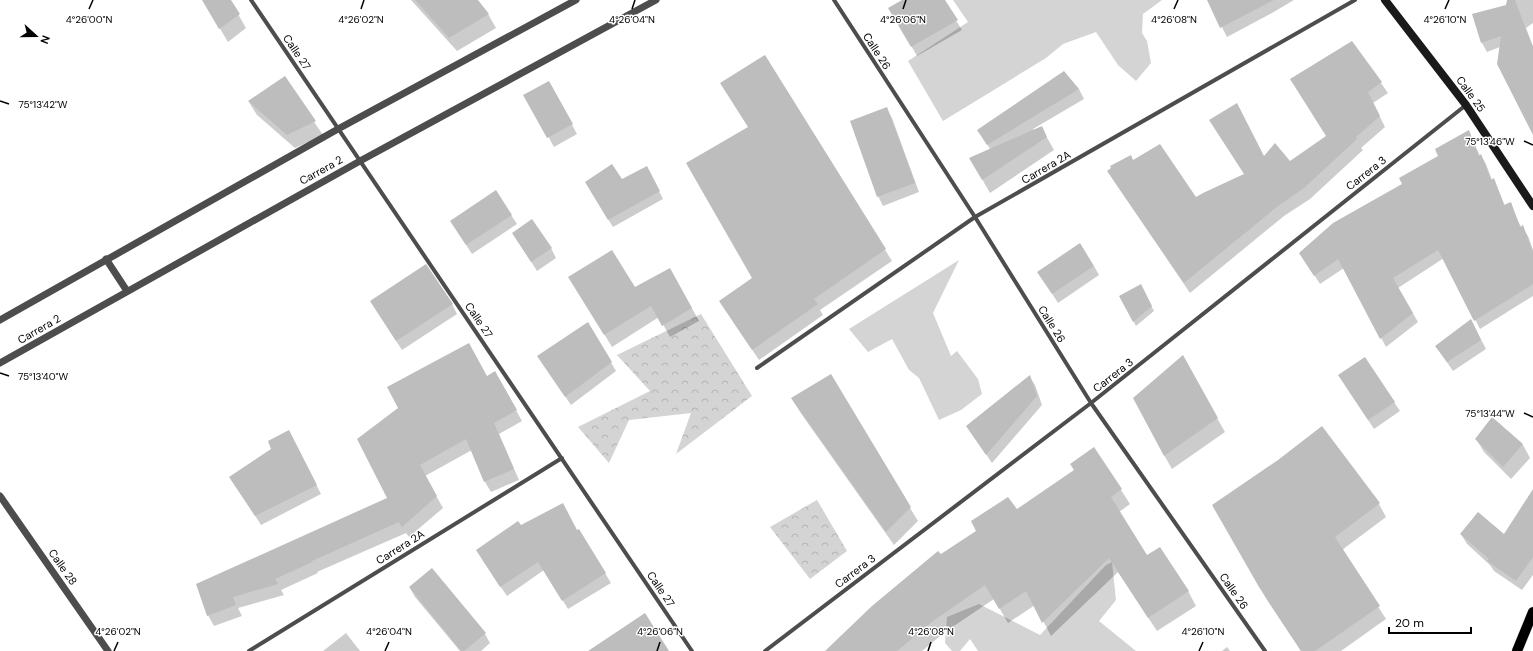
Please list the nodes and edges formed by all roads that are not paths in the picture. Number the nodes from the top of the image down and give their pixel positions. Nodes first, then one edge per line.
1 (251, 0) edge
2 (576, 0) edge
3 (656, 0) edge
4 (834, 0) edge
5 (1355, 0) edge
6 (1385, 0) edge
7 (1466, 105) junction
8 (338, 129) junction
9 (360, 161) junction
10 (1533, 206) edge
11 (976, 217) junction
12 (106, 259) junction
13 (127, 291) junction
14 (0, 320) edge
15 (0, 363) edge
16 (757, 368) dead end
17 (1091, 403) junction
18 (562, 458) junction
19 (0, 496) edge
20 (1533, 612) edge
21 (108, 651) edge
22 (249, 651) edge
23 (692, 651) edge
24 (765, 651) edge
25 (1264, 651) edge
26 (1517, 651) edge

1 - 8 street, Calle 27
2 - 8 street
3 - 9 street, Carrera 2
4 - 11 street, Calle 26
5 - 11 street, Carrera 2A
6 - 7 main road, Calle 25
7 - 10 main road, Calle 25
7 - 17 street, Carrera 3
8 - 9 street, Calle 27
8 - 12 street
9 - 13 street, Carrera 2
9 - 18 street, Calle 27
11 - 16 street, Carrera 2A
11 - 17 street, Calle 26
12 - 13 street
12 - 14 street
13 - 15 street, Carrera 2
17 - 24 street, Carrera 3
17 - 25 street, Calle 26
18 - 22 street, Carrera 2A
18 - 23 street, Calle 27
19 - 21 street, Calle 28
20 - 26 main road

